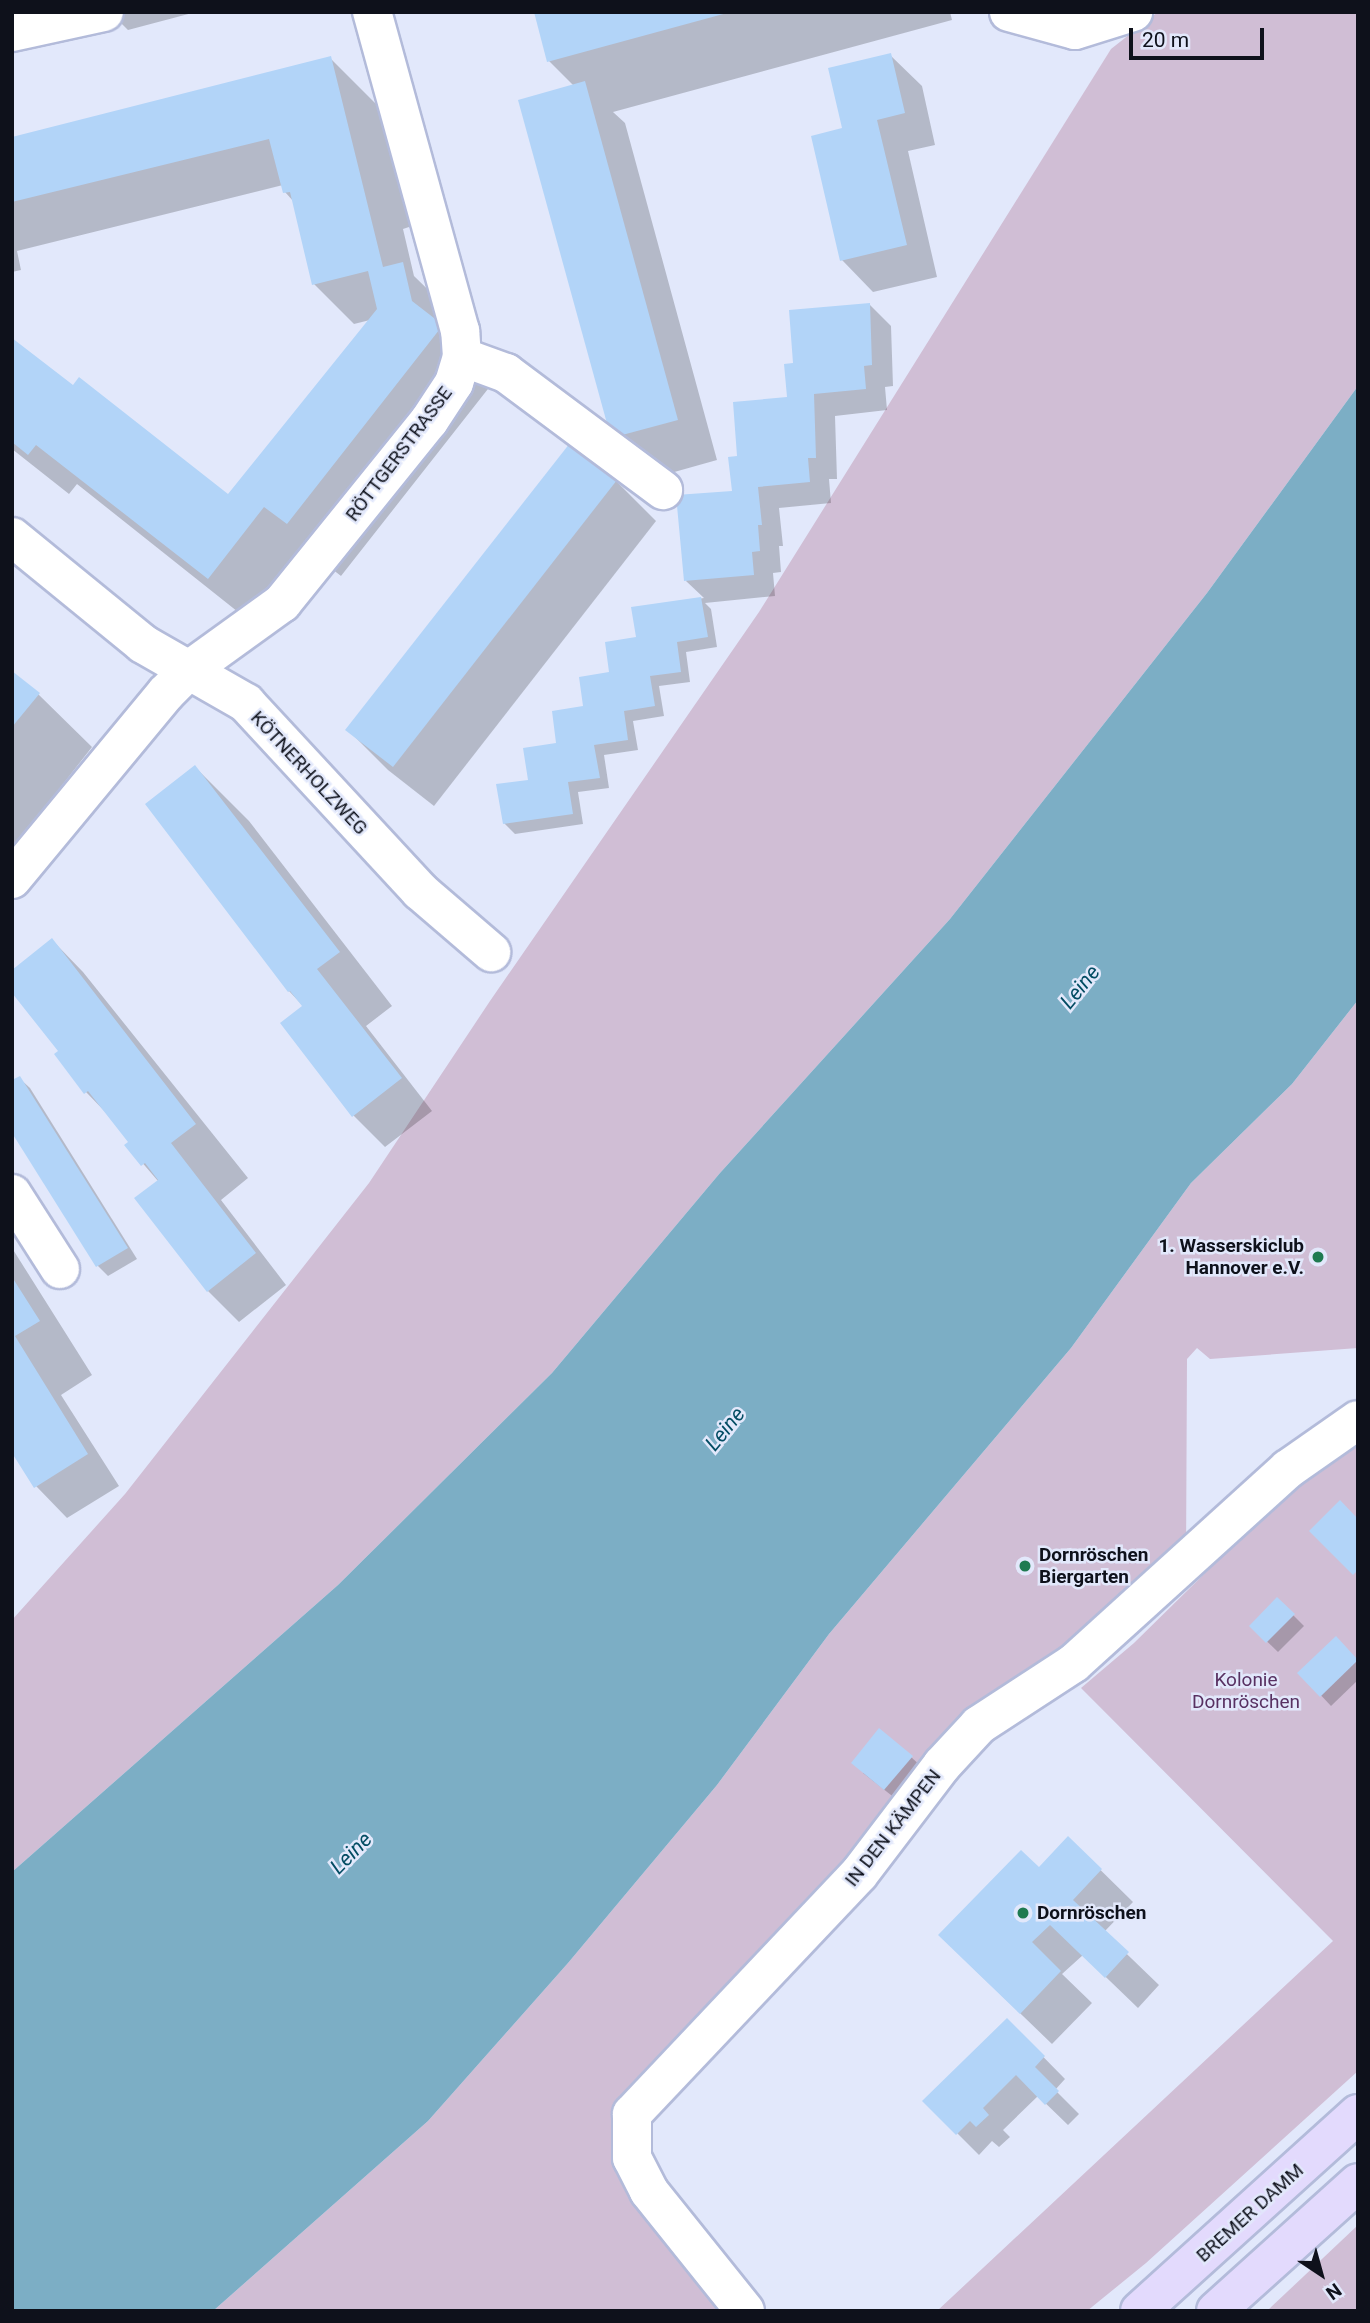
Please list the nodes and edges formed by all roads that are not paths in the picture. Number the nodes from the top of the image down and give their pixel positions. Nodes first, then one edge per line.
1 (104, 12) edge
2 (372, 12) edge
3 (1009, 12) edge
4 (1133, 12) edge
5 (12, 32) edge
6 (462, 357) junction
7 (663, 490) dead end
8 (12, 537) edge
9 (189, 670) junction
10 (12, 879) edge
11 (491, 952) dead end
12 (12, 1194) edge
13 (60, 1269) dead end
14 (1358, 1420) edge
15 (1358, 2114) edge
16 (1358, 2183) edge
17 (745, 2311) edge
18 (1140, 2311) edge
19 (1216, 2311) edge

1 - 5 street
2 - 6 street, RÖTTGERSTRASSE
3 - 4 street
6 - 7 street
6 - 9 street, RÖTTGERSTRASSE
8 - 9 street, KÖTNERHOLZWEG
9 - 10 street, RÖTTGERSTRASSE
9 - 11 street, KÖTNERHOLZWEG
12 - 13 street
14 - 17 street, IN DEN KÄMPEN
15 - 18 main road, BREMER DAMM
16 - 19 main road

